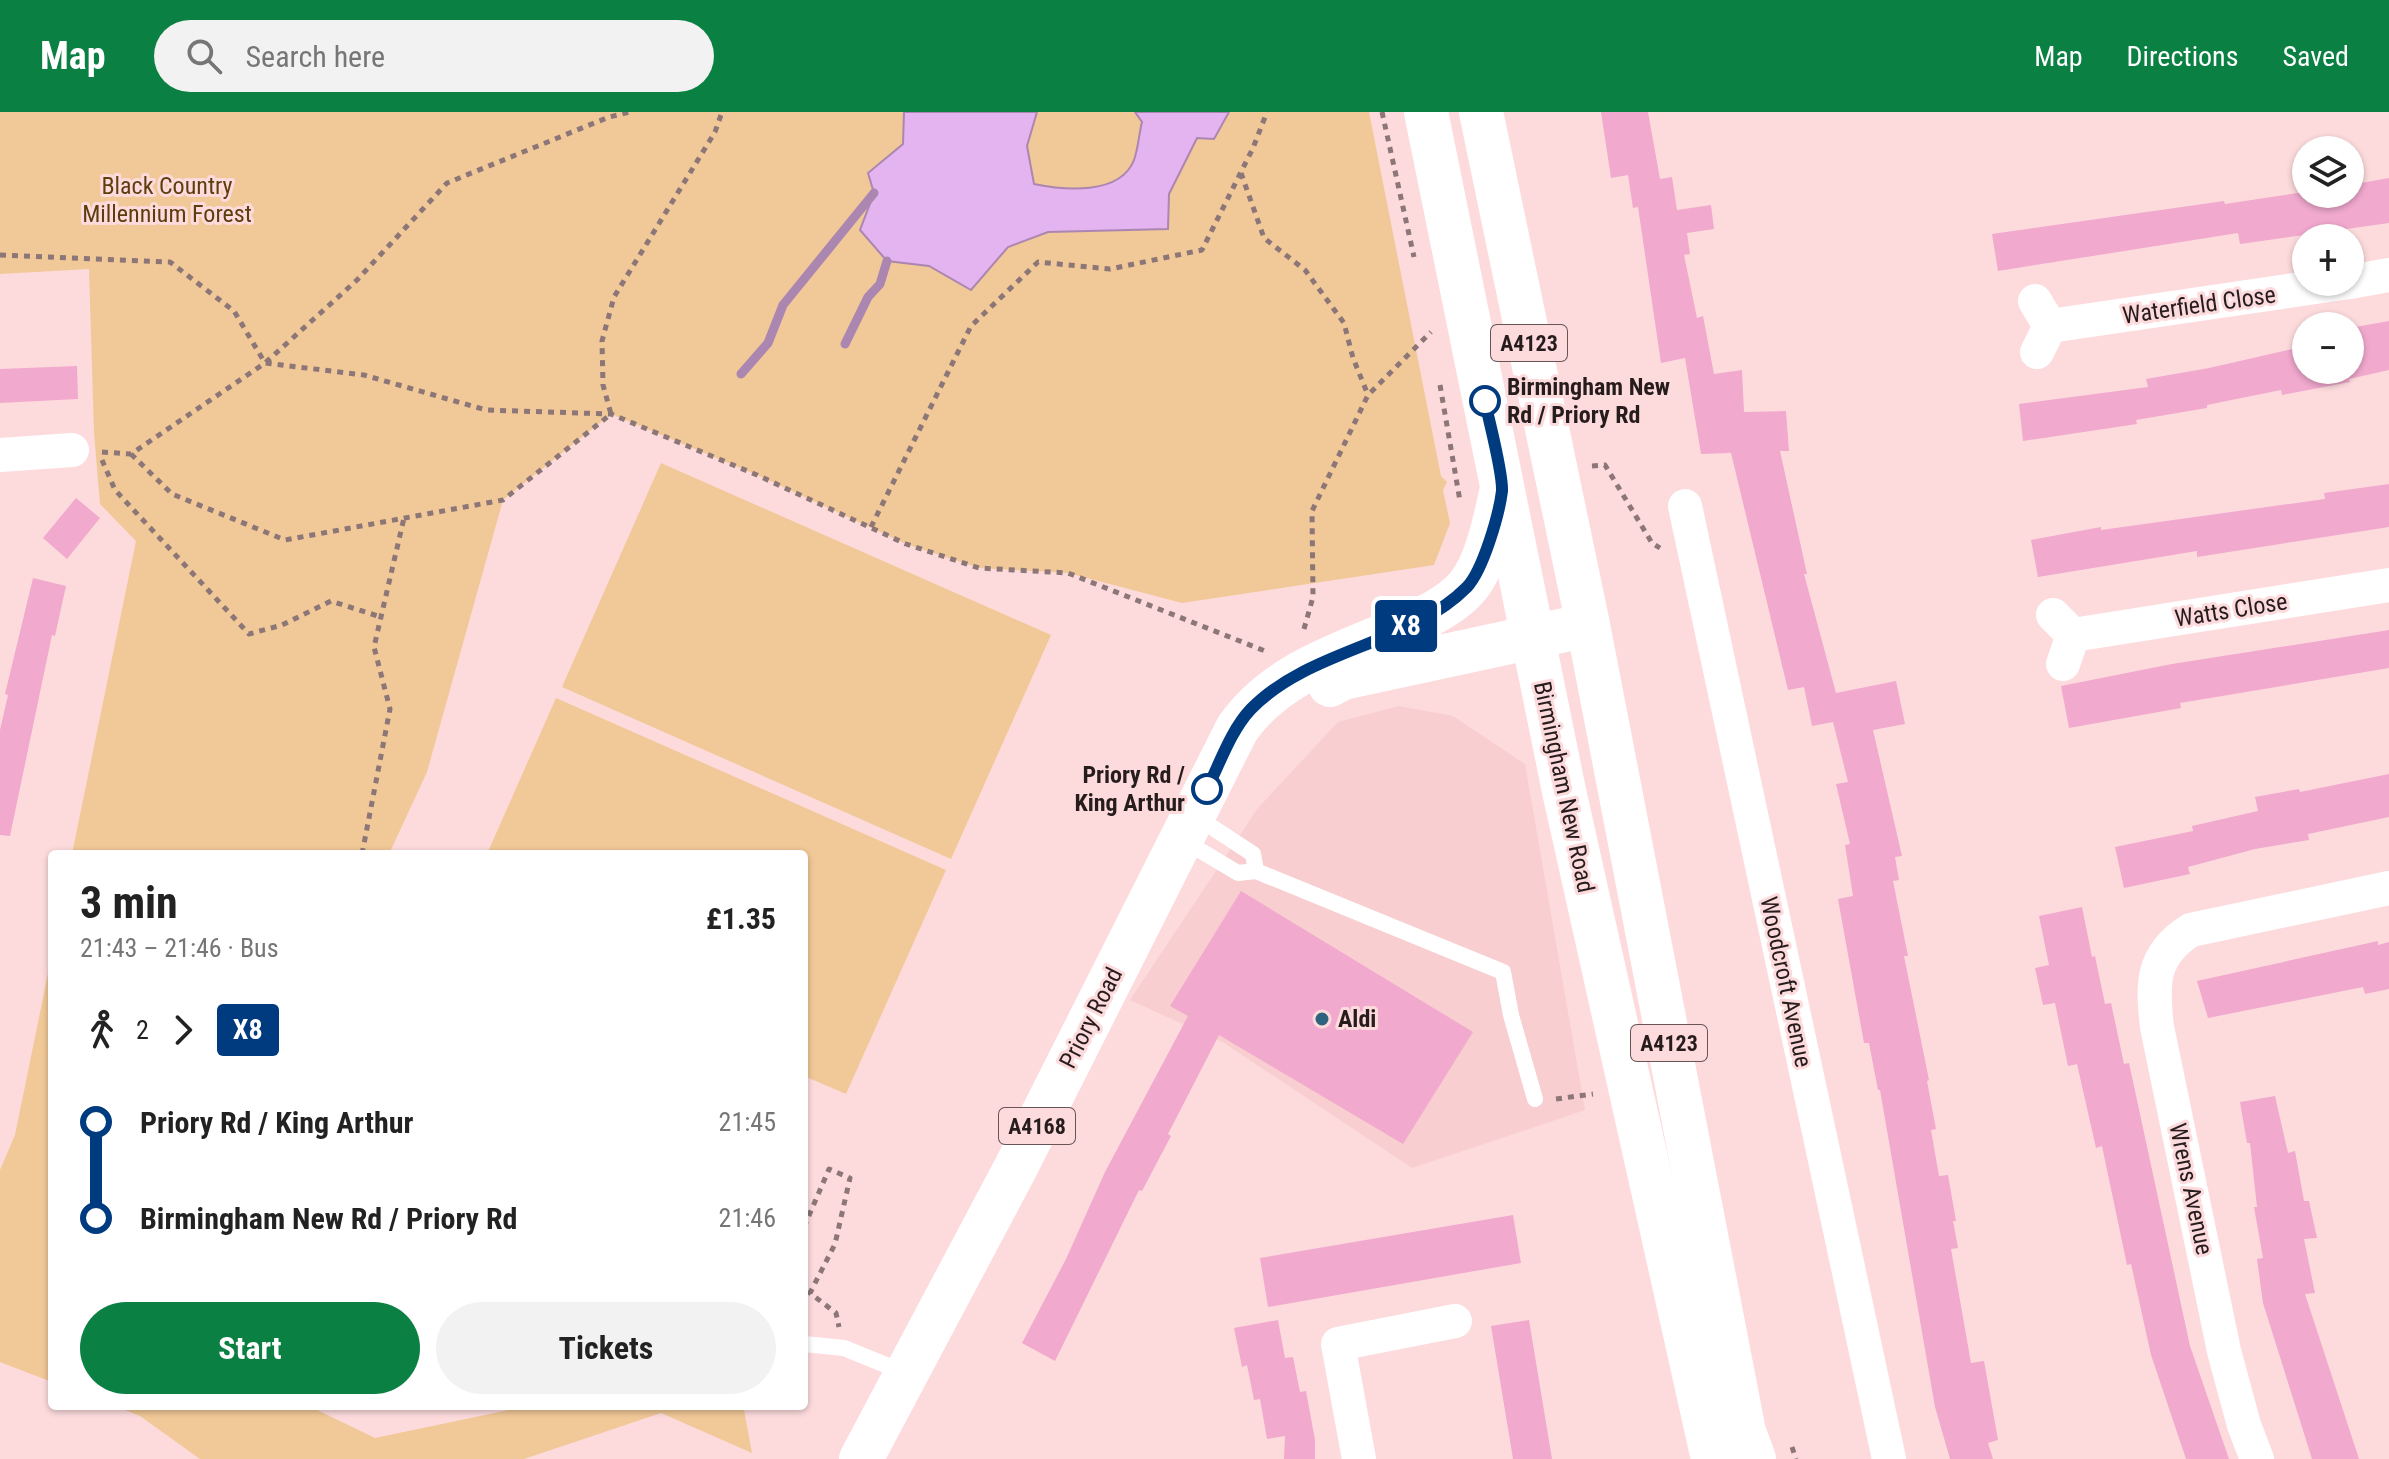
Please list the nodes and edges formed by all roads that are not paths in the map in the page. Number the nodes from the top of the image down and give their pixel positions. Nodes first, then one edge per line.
1 (1426, 112) edge
2 (1481, 112) edge
3 (2389, 275) edge
4 (2364, 279) edge
5 (2292, 290) edge
6 (2040, 326) dead end
7 (72, 450) dead end
8 (0, 455) edge
9 (1502, 488) junction
10 (1685, 506) dead end
11 (2389, 585) edge
12 (1588, 625) junction
13 (1533, 635) junction
14 (2063, 638) dead end
15 (1194, 814) junction
16 (1256, 871) junction
17 (2389, 888) edge
18 (1535, 1099) dead end
19 (1455, 1321) dead end
20 (808, 1344) edge
21 (905, 1372) junction
22 (861, 1459) edge
23 (1359, 1459) edge
24 (1713, 1459) edge
25 (1754, 1459) edge
26 (1889, 1459) edge
27 (2257, 1459) edge

1 - 9 main road, Birmingham New Road / A4123
2 - 12 main road, A4123
3 - 4 street, Waterfield Close
5 - 6 street, Waterfield Close
7 - 8 street
9 - 13 main road, Birmingham New Road / A4123
9 - 15 main road, Priory Road / A4168
10 - 26 street, Woodcroft Avenue
11 - 14 street, Watts Close
12 - 13 main road, Priory Road / A4168
12 - 25 main road, A4123
13 - 15 main road, Priory Road / A4168
13 - 24 main road, Birmingham New Road / A4123
15 - 16 lane
15 - 16 lane
15 - 21 main road, Priory Road / A4168
16 - 18 lane
17 - 27 street, Wrens Avenue
19 - 23 street
20 - 21 lane
21 - 22 main road, Priory Road / A4168

